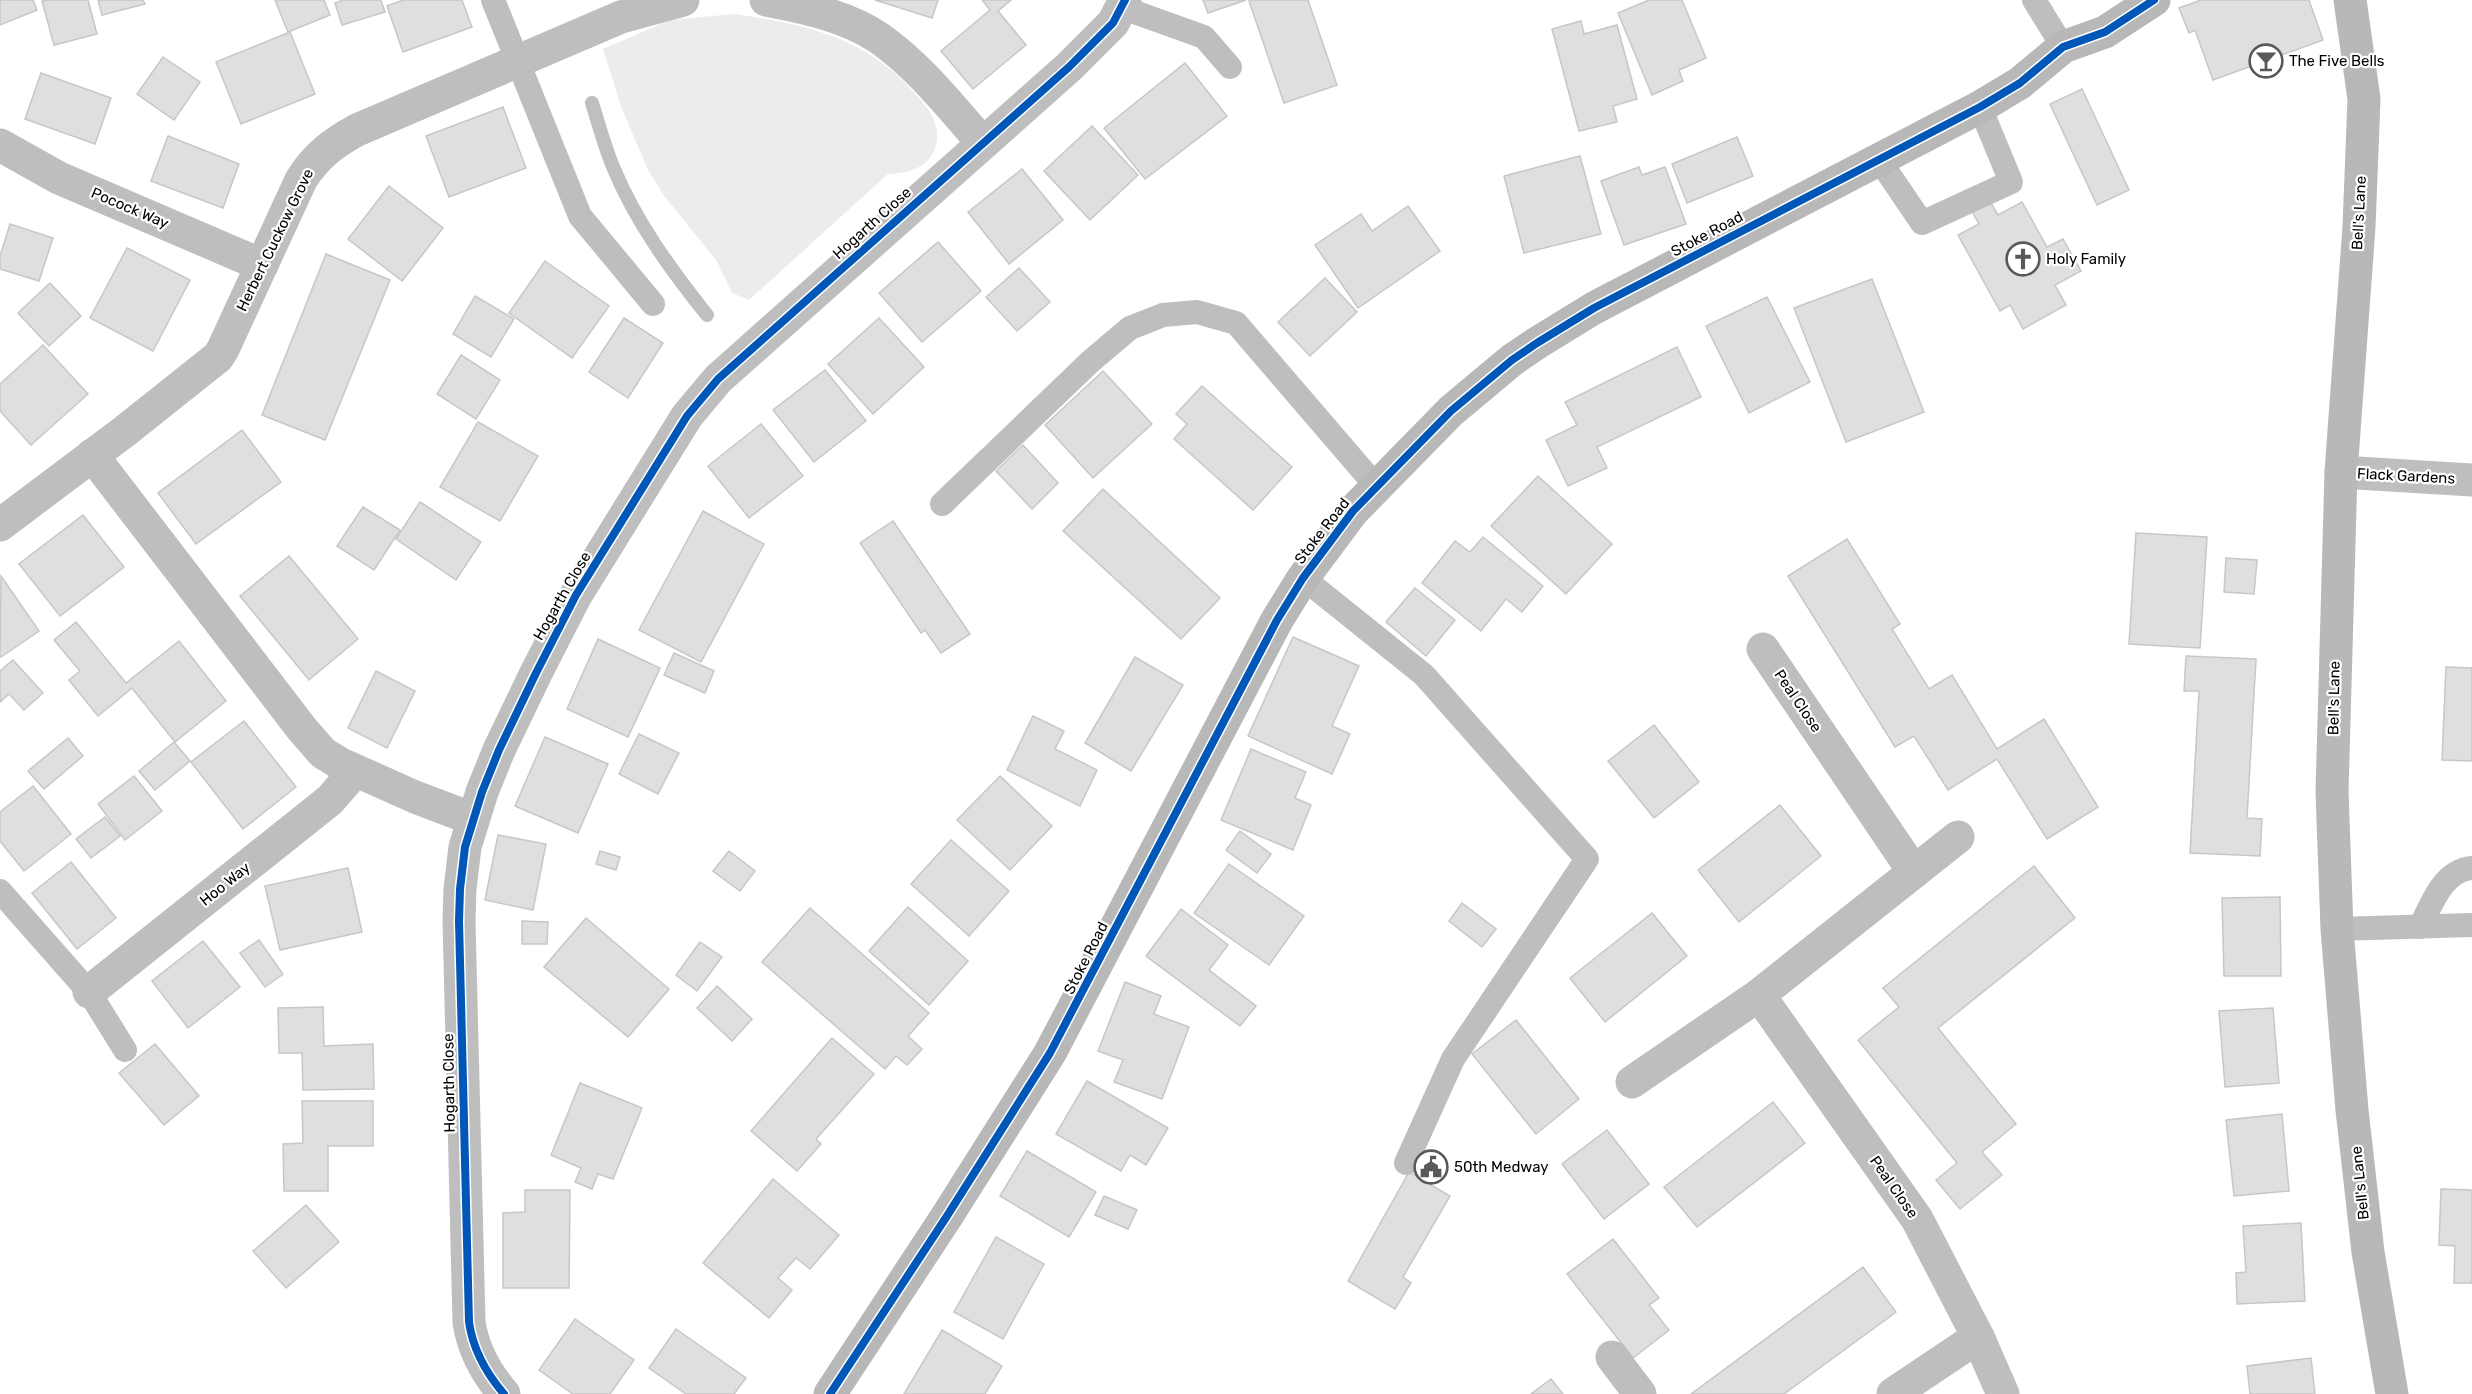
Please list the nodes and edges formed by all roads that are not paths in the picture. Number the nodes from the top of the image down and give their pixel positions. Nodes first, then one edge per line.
1 (493, 0) edge
2 (683, 0) edge
3 (766, 0) edge
4 (2034, 0) edge
5 (2154, 0) edge
6 (2350, 0) edge
7 (1124, 4) edge
8 (618, 8) edge
9 (2063, 47) junction
10 (517, 60) junction
11 (1230, 67) dead end
12 (1980, 107) junction
13 (982, 142) junction
14 (0, 145) edge
15 (1880, 160) junction
16 (262, 265) junction
17 (653, 304) dead end
18 (92, 455) junction
19 (2341, 472) junction
20 (2472, 480) edge
21 (1376, 486) junction
22 (942, 504) dead end
23 (0, 525) edge
24 (1303, 578) junction
25 (1763, 649) dead end
26 (355, 771) junction
27 (473, 819) junction
28 (1958, 837) dead end
29 (2472, 868) edge
30 (1914, 872) junction
31 (0, 891) edge
32 (2472, 925) edge
33 (2420, 927) junction
34 (2337, 929) junction
35 (89, 992) junction
36 (1759, 995) junction
37 (125, 1050) dead end
38 (1632, 1082) dead end
39 (1406, 1163) dead end
40 (1978, 1336) junction
41 (1612, 1357) dead end
42 (504, 1394) edge
43 (830, 1394) edge
44 (1640, 1394) edge
45 (1893, 1394) edge
46 (2003, 1394) edge
47 (2392, 1394) edge

1 - 10 lane
2 - 8 street
3 - 13 street
4 - 9 lane
5 - 9 street, Stoke Road
6 - 19 street, Bell's Lane
7 - 11 lane
7 - 13 street, Hogarth Close
8 - 10 street, Herbert Cuckow Grove
9 - 12 street, Stoke Road
10 - 16 street, Herbert Cuckow Grove
10 - 17 lane
12 - 15 street, Stoke Road
12 - 15 lane
13 - 27 street, Hogarth Close
14 - 16 street, Pocock Way
15 - 21 street, Stoke Road
16 - 18 street, Herbert Cuckow Grove
18 - 23 street, Herbert Cuckow Grove
18 - 26 street
19 - 20 street, Flack Gardens
19 - 34 street, Bell's Lane
21 - 22 lane
21 - 24 street, Stoke Road
24 - 39 lane
24 - 43 street, Stoke Road
25 - 30 street, Peal Close
26 - 27 street
26 - 35 street, Hoo Way
27 - 42 street, Hogarth Close
28 - 30 street
29 - 33 lane
30 - 36 street
31 - 35 lane
32 - 33 lane
33 - 34 lane
34 - 47 street, Bell's Lane
35 - 37 lane
36 - 38 street
36 - 40 street, Peal Close
40 - 45 street
40 - 46 street, Peal Close
41 - 44 street

